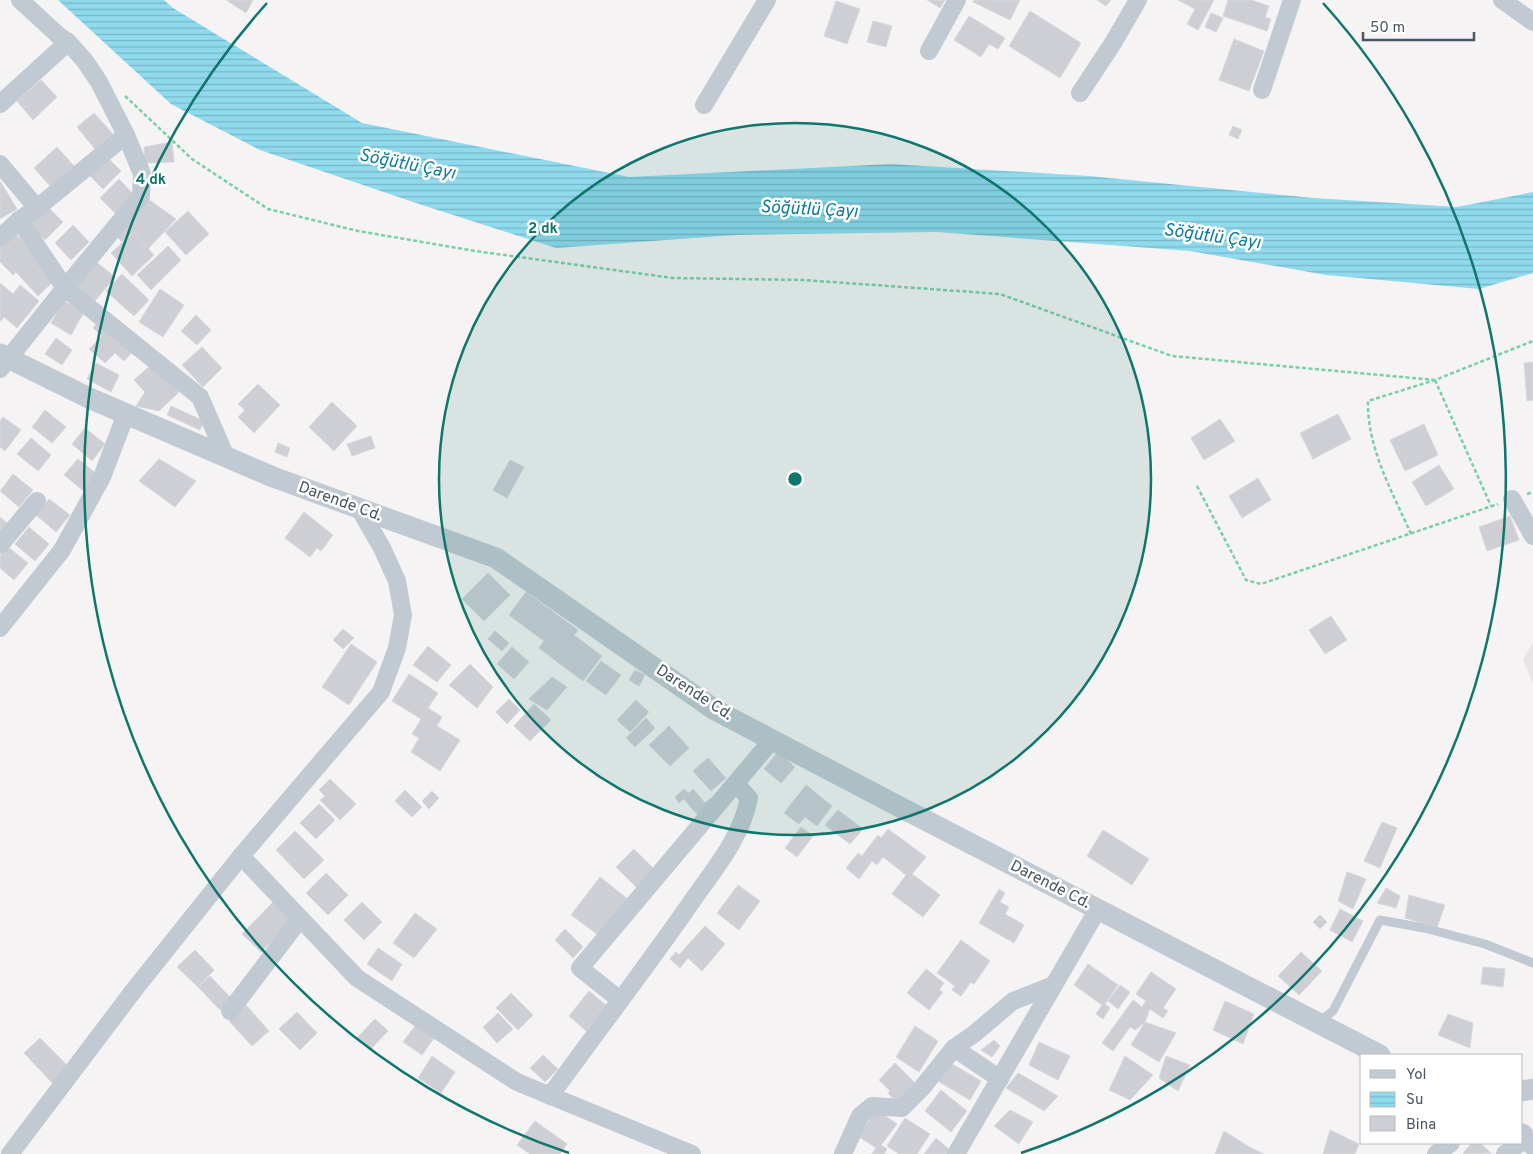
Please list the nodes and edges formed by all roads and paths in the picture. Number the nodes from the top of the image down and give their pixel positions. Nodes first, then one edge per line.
1 (20, 0) edge
2 (767, 0) edge
3 (957, 0) edge
4 (1138, 0) edge
5 (1292, 0) edge
6 (1502, 0) edge
7 (1533, 22) edge
8 (68, 42) junction
9 (929, 50) dead end
10 (119, 90) dead end
11 (1262, 90) dead end
12 (1080, 93) dead end
13 (0, 104) edge
14 (704, 105) dead end
15 (126, 135) junction
16 (0, 164) edge
17 (38, 208) junction
18 (19, 220) junction
19 (0, 238) edge
20 (65, 288) junction
21 (1533, 341) edge
22 (3, 360) edge
23 (1435, 380) junction
24 (126, 414) junction
25 (226, 457) junction
26 (1197, 486) dead end
27 (1533, 492) edge
28 (1512, 499) junction
29 (37, 501) dead end
30 (1491, 506) junction
31 (359, 508) junction
32 (1411, 534) junction
33 (1533, 536) edge
34 (0, 545) edge
35 (0, 628) edge
36 (772, 740) junction
37 (736, 784) junction
38 (241, 856) junction
39 (1098, 909) junction
40 (300, 919) junction
41 (1533, 963) edge
42 (1054, 985) junction
43 (620, 1000) junction
44 (230, 1011) dead end
45 (1317, 1023) junction
46 (954, 1048) junction
47 (1378, 1054) edge
48 (1000, 1079) junction
49 (550, 1096) junction
50 (1450, 1144) edge
51 (1519, 1144) edge
52 (655, 1148) edge
53 (10, 1154) edge
54 (692, 1154) edge
55 (843, 1154) edge
56 (956, 1154) edge
57 (1436, 1154) edge
58 (1505, 1154) edge

1 - 8 street
2 - 14 street
3 - 9 street
4 - 12 street
5 - 11 street
6 - 7 street
8 - 13 street
8 - 15 street
10 - 23 path
15 - 17 street
15 - 20 street
16 - 17 street
17 - 18 street
18 - 19 street
18 - 20 street
20 - 22 street
20 - 25 street
21 - 23 path
22 - 24 street, Darende Cd.
23 - 30 path
23 - 32 path
24 - 25 street, Darende Cd.
24 - 35 street
25 - 31 street, Darende Cd.
26 - 32 path
27 - 28 path
28 - 30 path
28 - 33 street
29 - 34 street
30 - 32 path
31 - 36 street, Darende Cd.
31 - 38 street
36 - 37 street
36 - 39 street, Darende Cd.
37 - 43 street
37 - 43 street
38 - 40 street
38 - 53 street
39 - 42 street
39 - 45 street, Darende Cd.
40 - 44 street
40 - 49 street
41 - 45 lane
42 - 46 street
42 - 48 street
43 - 49 street
45 - 47 street, Darende Cd.
46 - 48 street
46 - 55 street
48 - 56 street
49 - 52 street
50 - 57 street
51 - 58 street
52 - 54 street

